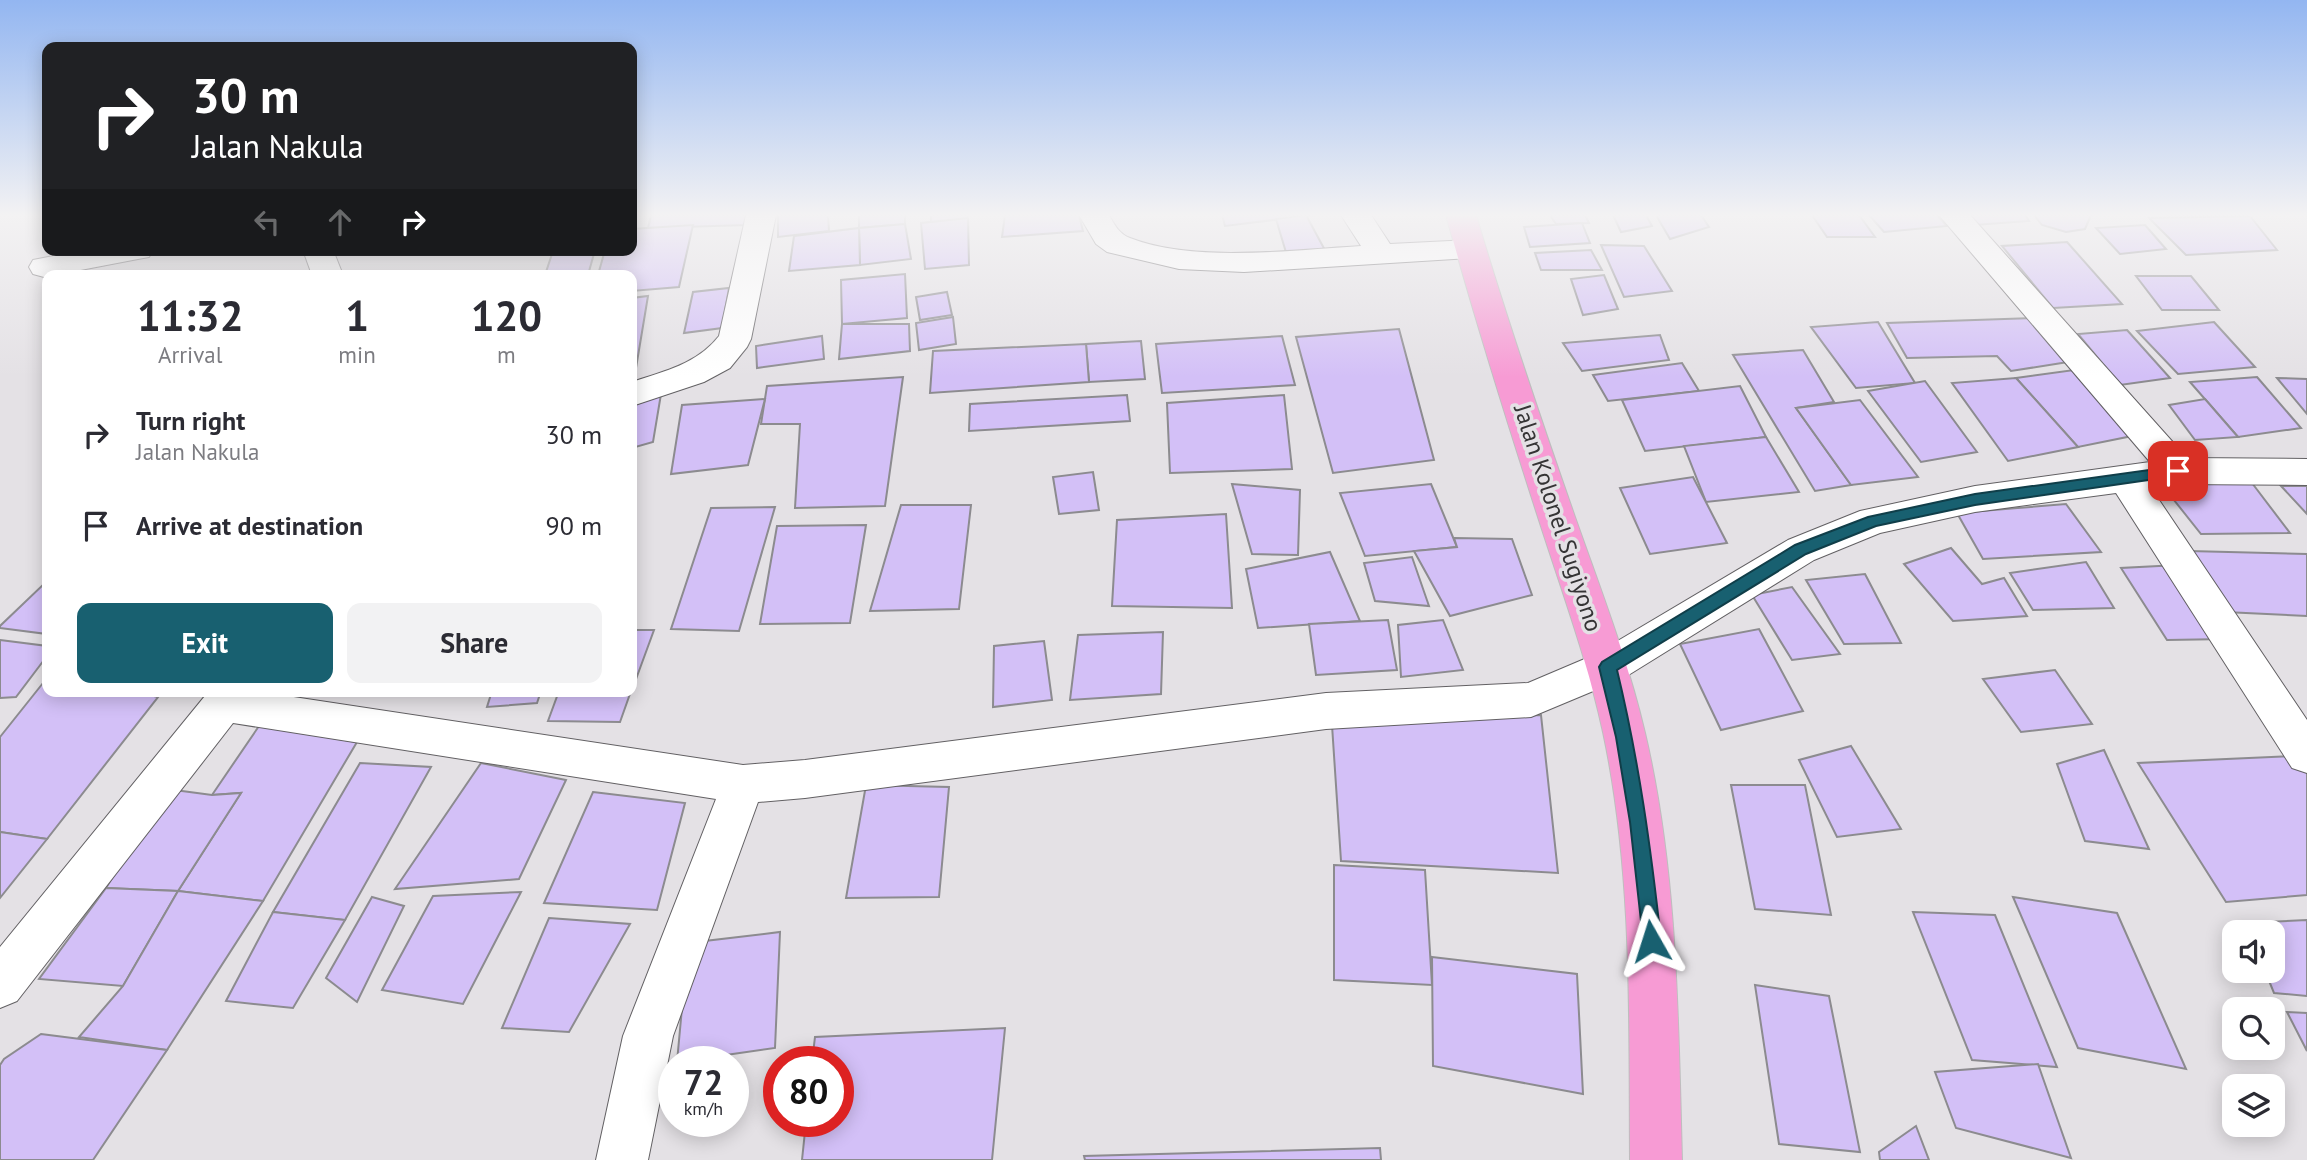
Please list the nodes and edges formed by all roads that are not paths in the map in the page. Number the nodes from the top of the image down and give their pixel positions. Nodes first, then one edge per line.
1 (750, 269) edge
2 (1478, 269) edge
3 (2001, 269) edge
4 (637, 392) edge
5 (2178, 471) junction
6 (2307, 472) edge
7 (2125, 478) junction
8 (1608, 667) junction
9 (228, 698) edge
10 (2307, 755) edge
11 (743, 784) junction
12 (0, 984) edge
13 (622, 1160) edge
14 (1657, 1160) edge

1 - 4 street
2 - 8 highway, Jalan Kolonel Sugiyono
3 - 5 street
5 - 6 street
5 - 7 street
7 - 8 street
7 - 10 street
8 - 11 street
8 - 14 highway, Jalan Kolonel Sugiyono
9 - 11 street
9 - 12 street
11 - 13 street

